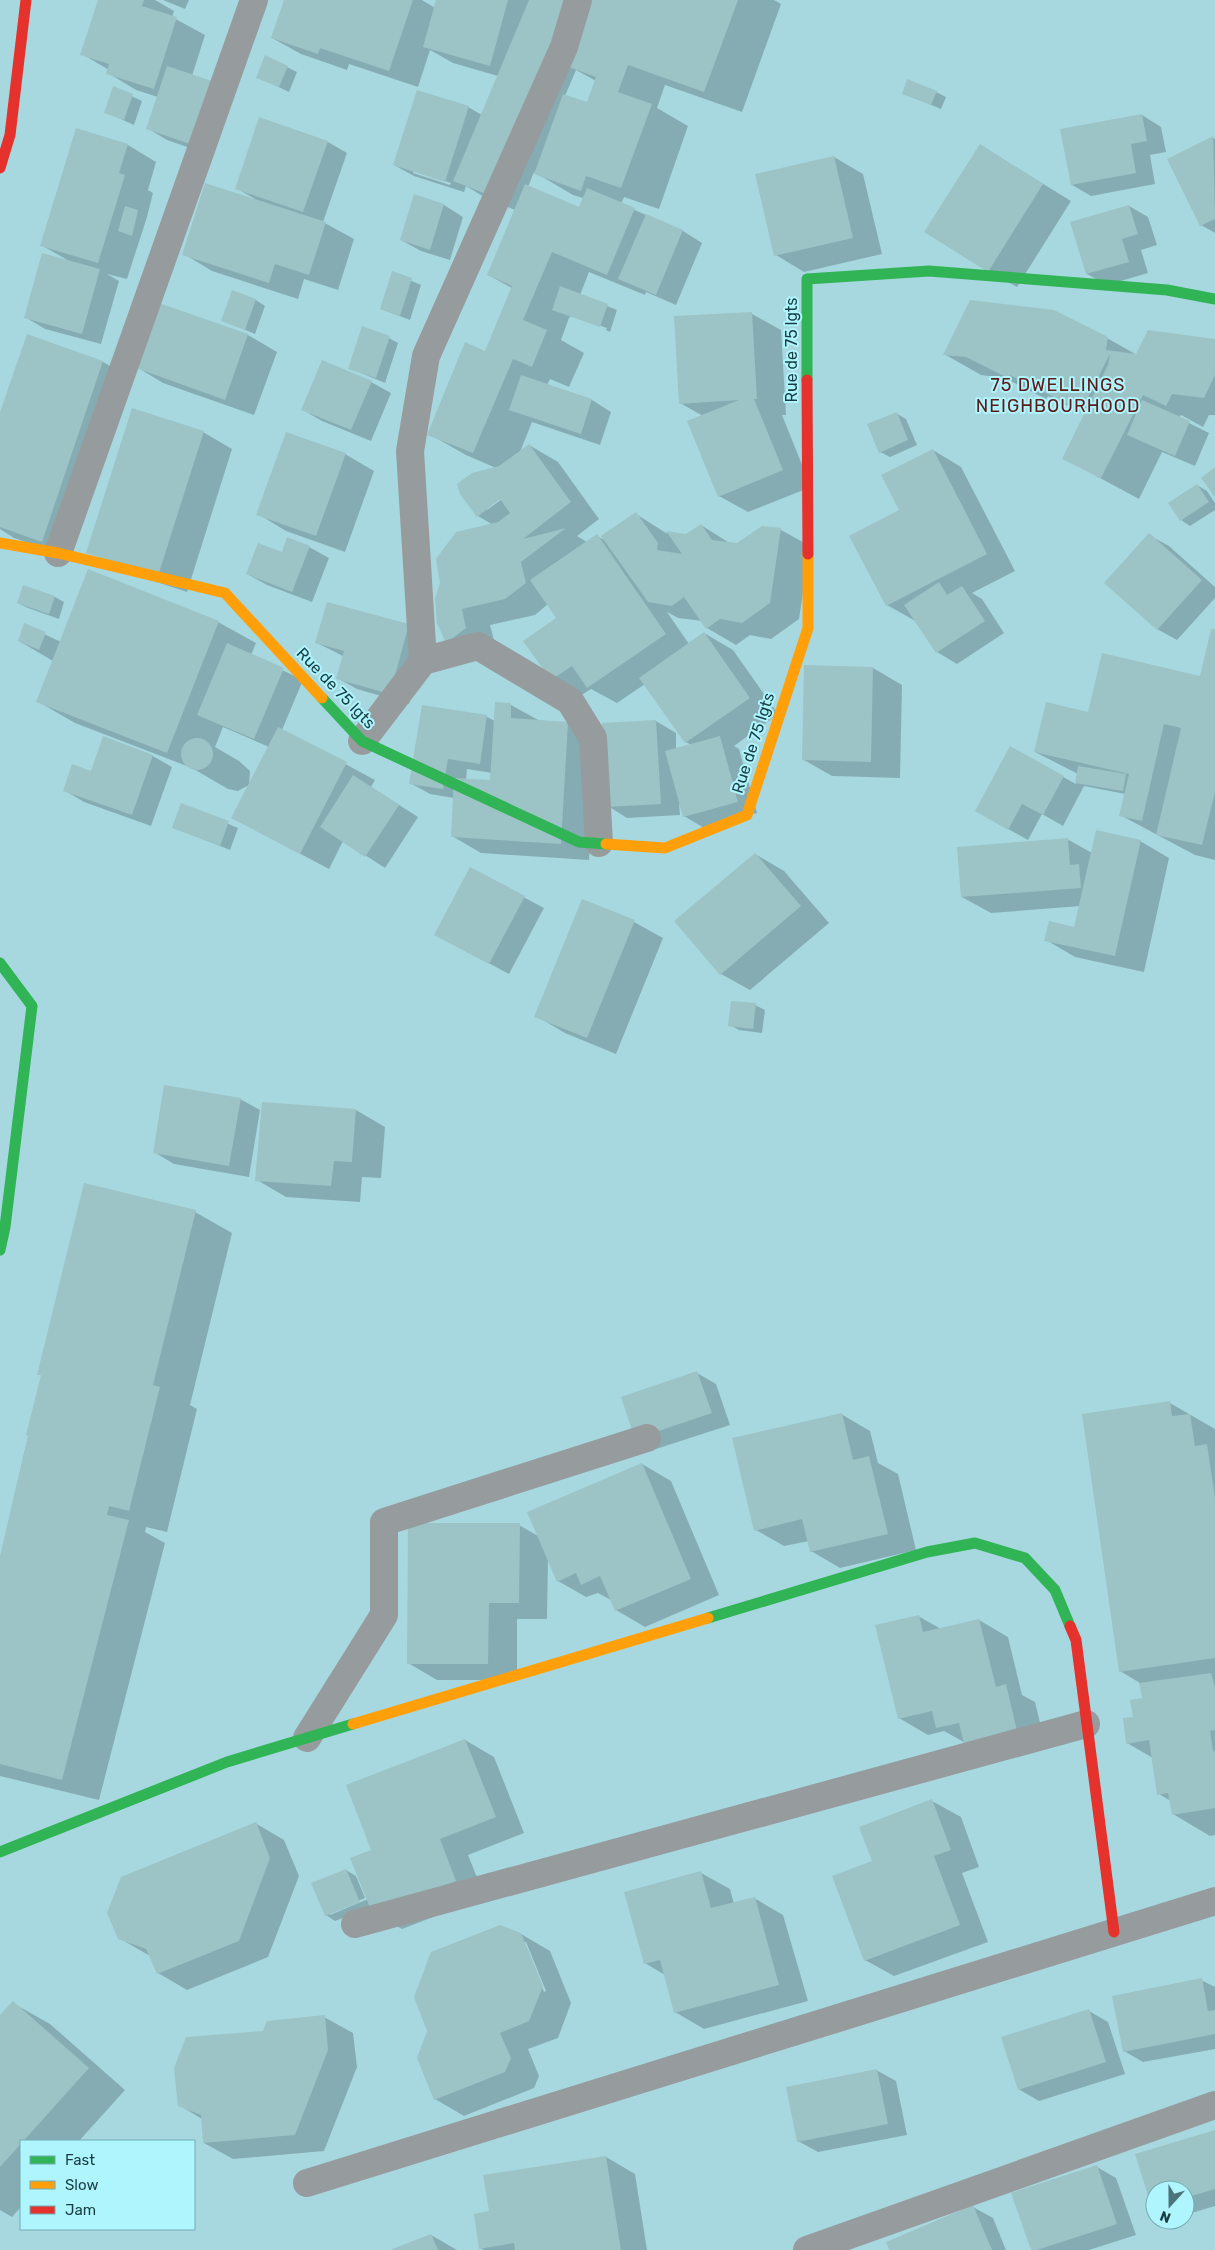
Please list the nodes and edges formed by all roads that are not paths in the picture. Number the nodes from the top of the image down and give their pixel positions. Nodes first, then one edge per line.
1 (26, 0) edge
2 (254, 0) edge
3 (578, 0) edge
4 (0, 168) edge
5 (1215, 299) edge
6 (0, 543) edge
7 (58, 553) junction
8 (423, 661) junction
9 (362, 740) junction
10 (599, 843) junction
11 (0, 963) edge
12 (0, 1250) edge
13 (647, 1438) dead end
14 (1086, 1724) junction
15 (307, 1738) junction
16 (0, 1852) edge
17 (1215, 1901) edge
18 (355, 1924) dead end
19 (1114, 1932) junction
20 (1215, 2105) edge
21 (307, 2183) dead end
22 (806, 2250) edge

1 - 4 street
2 - 7 street
3 - 8 street
5 - 10 street, Rue de 75 lgts
6 - 7 street, Rue de 75 lgts
7 - 9 street, Rue de 75 lgts
8 - 9 street
8 - 10 street
9 - 10 street, Rue de 75 lgts
11 - 12 street
13 - 15 street
14 - 15 street
14 - 18 street
14 - 19 street
15 - 16 street
17 - 19 street
19 - 21 street
20 - 22 street

